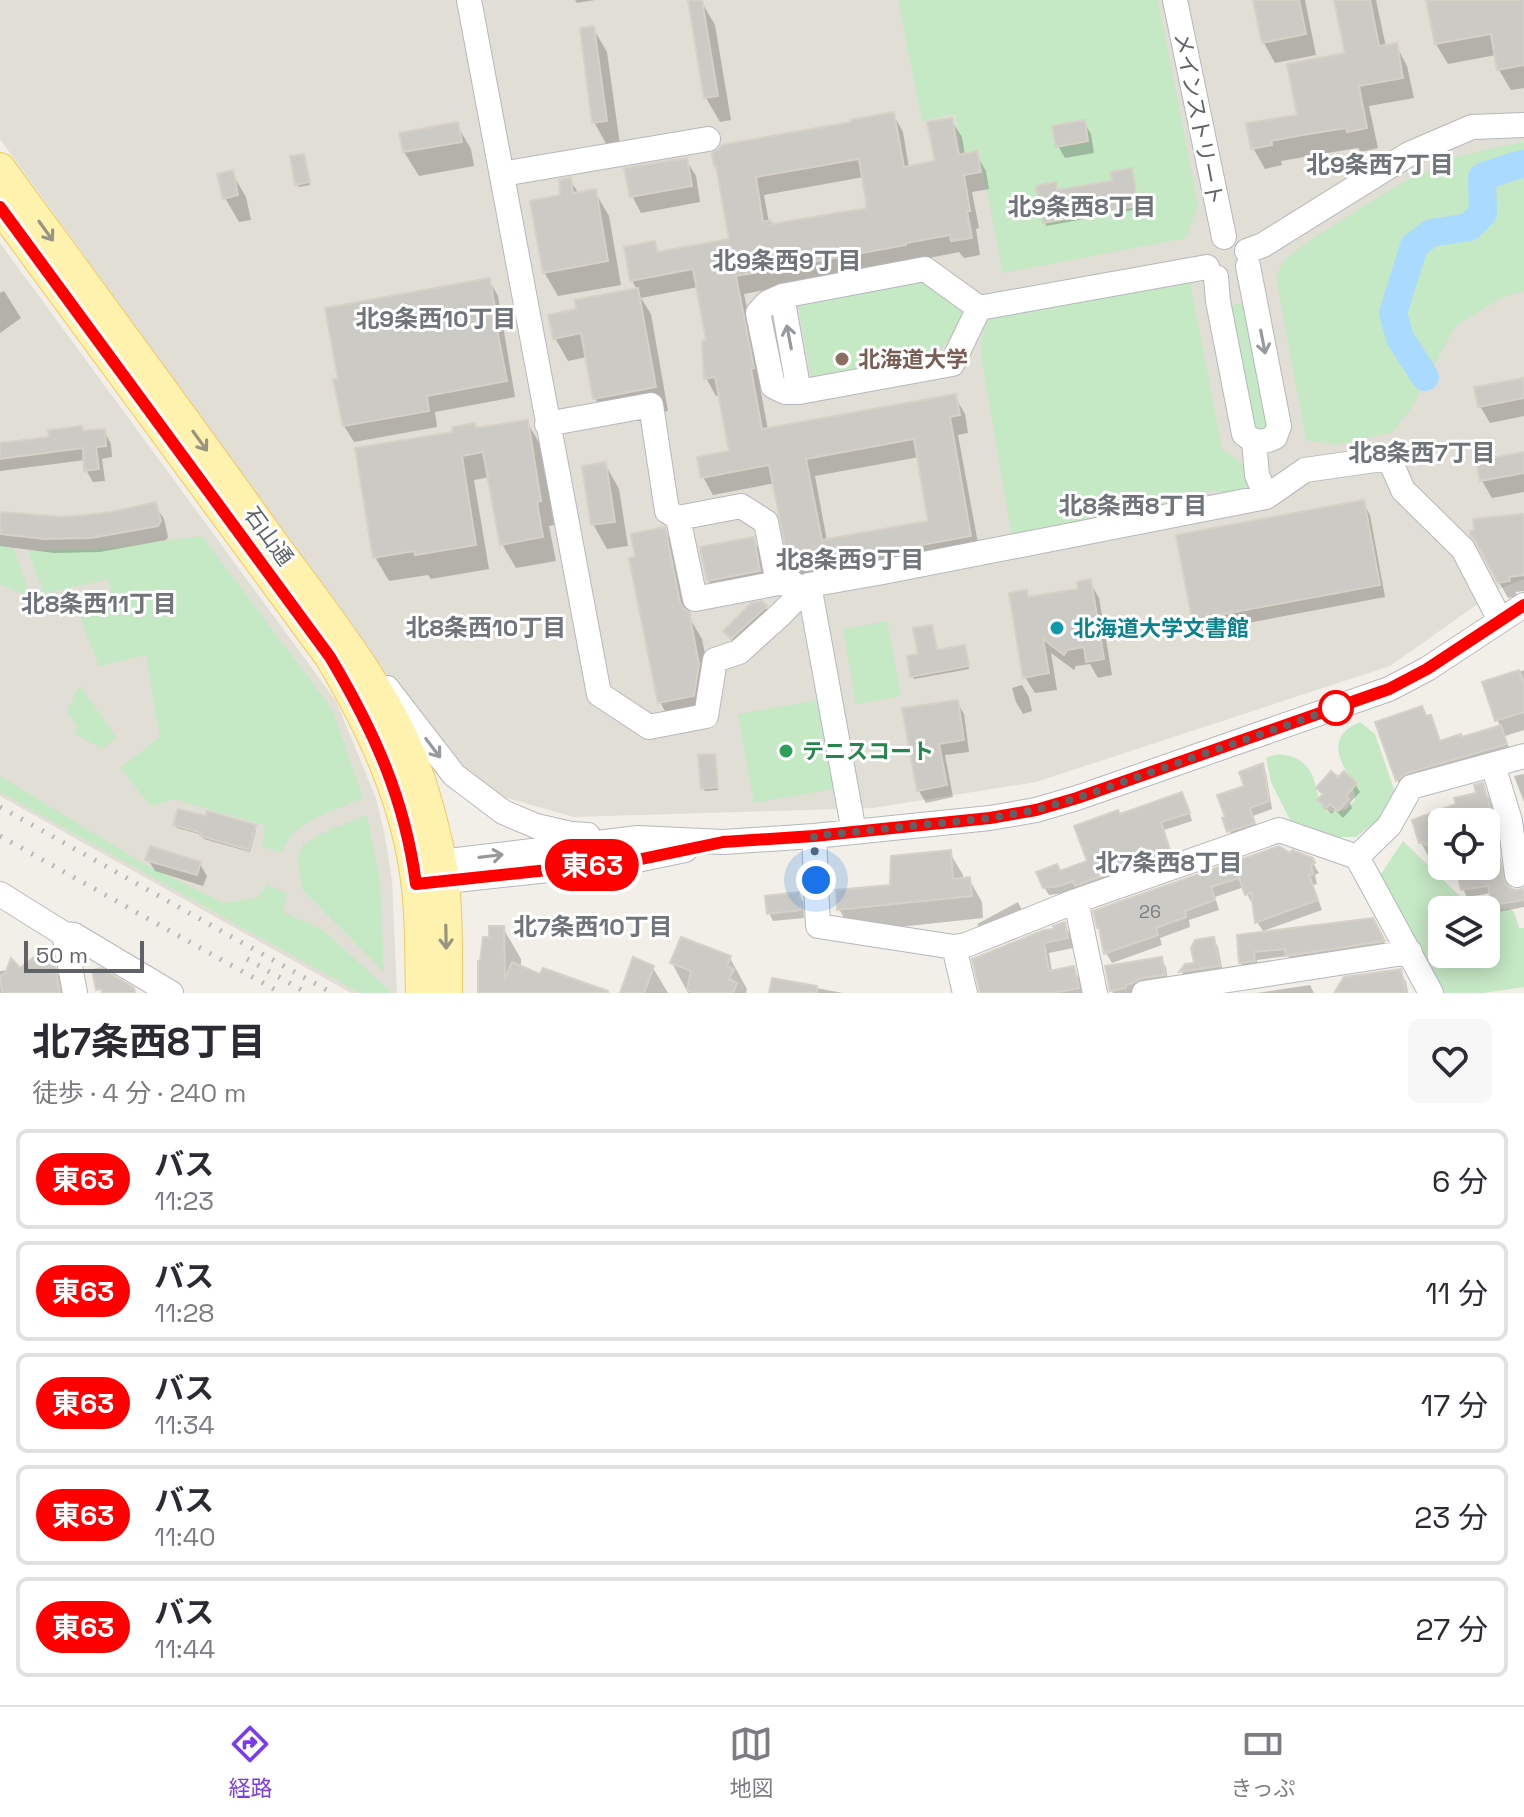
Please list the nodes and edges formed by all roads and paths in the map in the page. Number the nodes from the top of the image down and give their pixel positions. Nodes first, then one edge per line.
1 (469, 0) edge
2 (1175, 0) edge
3 (1524, 125) edge
4 (708, 139) dead end
5 (0, 168) edge
6 (502, 174) junction
7 (0, 207) edge
8 (1224, 237) junction
9 (1248, 258) junction
10 (1212, 272) junction
11 (979, 308) junction
12 (547, 424) junction
13 (1264, 439) junction
14 (1305, 470) junction
15 (1266, 497) junction
16 (678, 518) junction
17 (778, 583) junction
18 (809, 585) junction
19 (1524, 605) edge
20 (1500, 620) junction
21 (347, 646) junction
22 (1524, 756) edge
23 (1493, 765) junction
24 (854, 832) junction
25 (814, 836) junction
26 (638, 838) junction
27 (723, 842) junction
28 (1357, 857) junction
29 (429, 873) junction
30 (1517, 875) dead end
31 (0, 894) edge
32 (1076, 901) junction
33 (64, 934) junction
34 (954, 947) junction
35 (1410, 952) junction
36 (75, 993) edge
37 (171, 993) edge
38 (421, 993) edge
39 (447, 993) edge
40 (965, 993) edge
41 (1095, 993) edge
42 (1144, 993) edge
43 (1431, 993) edge

1 - 6 street
2 - 8 street, メインストリート
3 - 9 street
4 - 6 street
5 -> 21 main road, 石山通
6 - 12 street
7 - 29 main road, 石山通
8 - 9 street
8 - 10 street
9 - 10 street
9 -> 13 street
10 - 11 street
10 - 13 street
11 -> 11 street
12 - 16 street
12 - 18 street
13 - 14 street
13 - 15 street
14 - 15 street
14 - 20 street
15 - 18 street
16 - 17 street
16 - 17 street
17 - 18 street
18 - 24 street
19 - 20 street
20 - 24 street
21 -> 26 street
21 - 29 main road, 石山通
22 - 23 street
23 - 28 street
23 - 30 street
24 - 25 street
25 - 27 street
25 - 34 street
26 - 27 street
29 -> 26 street
27 - 29 street
28 - 32 street
28 - 35 street
29 - 38 main road, 石山通
29 -> 39 main road, 石山通
31 - 33 street
32 - 34 street
32 - 41 street
33 - 36 street
33 - 37 street
34 - 40 street
35 - 42 street
35 - 43 street

